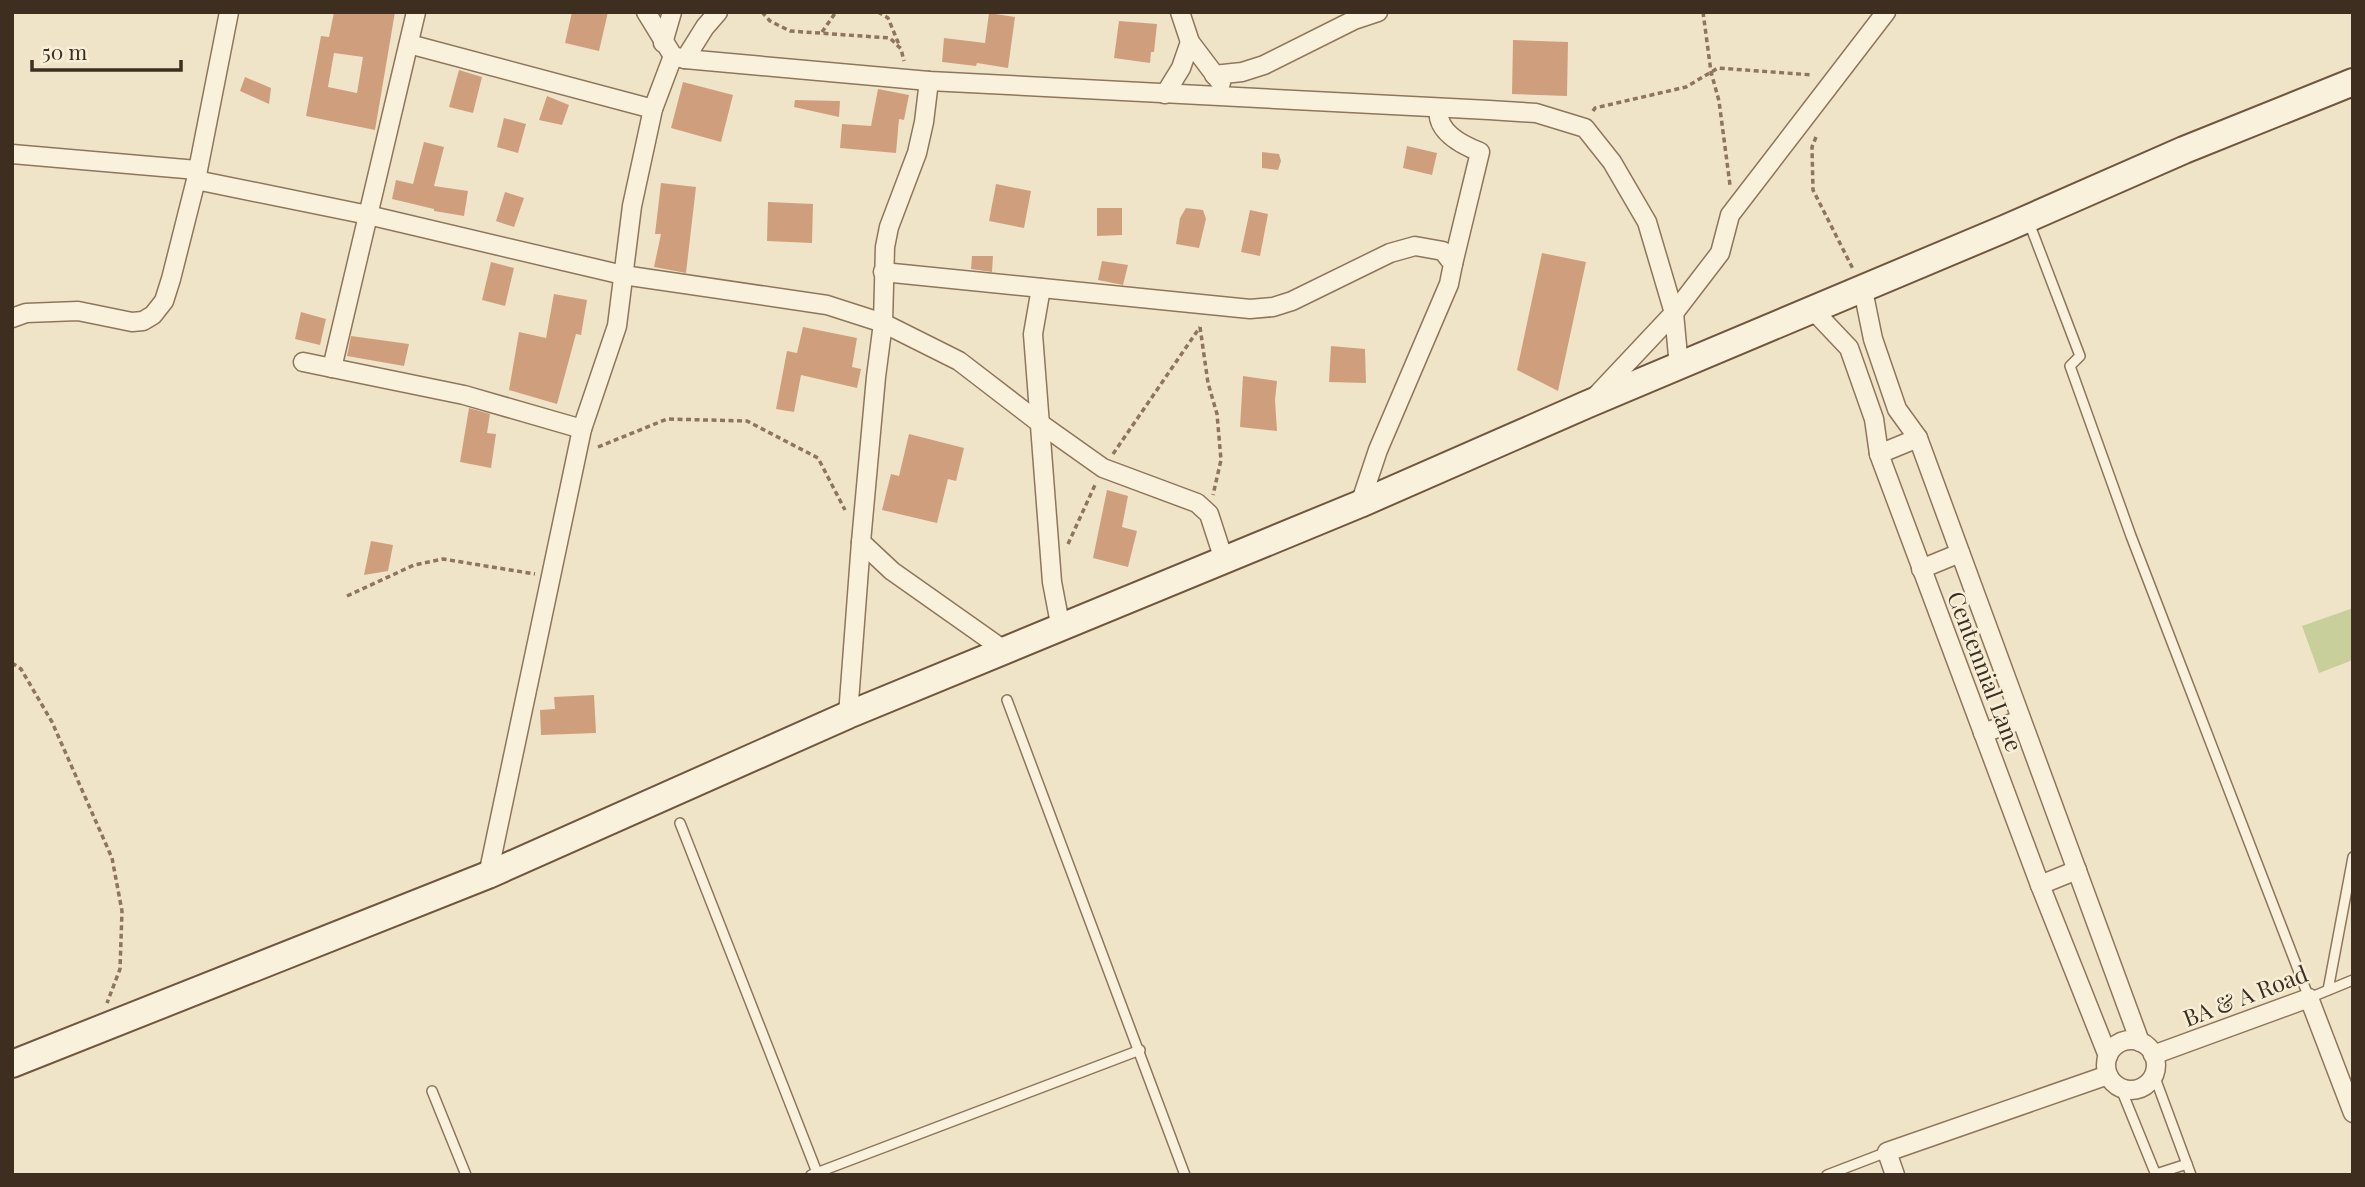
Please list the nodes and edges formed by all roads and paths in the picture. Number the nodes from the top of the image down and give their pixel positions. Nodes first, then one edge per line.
1 (229, 12) edge
2 (416, 12) edge
3 (646, 12) edge
4 (672, 12) edge
5 (718, 12) edge
6 (762, 12) edge
7 (836, 12) edge
8 (878, 12) edge
9 (1180, 12) edge
10 (1378, 12) edge
11 (1703, 12) edge
12 (1886, 12) edge
13 (822, 33) junction
14 (1190, 42) junction
15 (409, 44) junction
16 (901, 49) junction
17 (674, 53) junction
18 (1711, 72) junction
19 (1214, 75) junction
20 (1836, 78) junction
21 (909, 80) junction
22 (929, 81) junction
23 (2353, 82) edge
24 (1165, 94) junction
25 (1232, 97) junction
26 (1439, 108) junction
27 (653, 109) junction
28 (1585, 128) junction
29 (1816, 134) dead end
30 (12, 154) edge
31 (196, 175) junction
32 (368, 215) junction
33 (1730, 215) junction
34 (2027, 219) junction
35 (1453, 264) junction
36 (883, 272) junction
37 (623, 275) junction
38 (1041, 288) junction
39 (1863, 290) junction
40 (1813, 310) junction
41 (1674, 313) junction
42 (12, 318) edge
43 (884, 323) junction
44 (1873, 340) junction
45 (1849, 348) junction
46 (303, 362) dead end
47 (1679, 367) junction
48 (332, 368) junction
49 (1888, 381) junction
50 (1863, 389) junction
51 (1588, 404) junction
52 (1041, 424) junction
53 (582, 429) junction
54 (1918, 438) junction
55 (1879, 454) junction
56 (576, 456) junction
57 (1103, 468) junction
58 (1360, 504) junction
59 (1209, 514) junction
60 (862, 542) junction
61 (1067, 548) dead end
62 (1960, 553) junction
63 (1224, 560) junction
64 (1921, 569) junction
65 (551, 577) junction
66 (348, 596) dead end
67 (1061, 629) junction
68 (1004, 650) junction
69 (12, 663) edge
70 (1007, 700) dead end
71 (848, 715) junction
72 (2021, 720) junction
73 (1983, 733) junction
74 (680, 823) dead end
75 (2353, 857) edge
76 (2077, 870) junction
77 (488, 875) junction
78 (2040, 885) junction
79 (2353, 980) edge
80 (2328, 990) junction
81 (2309, 998) junction
82 (97, 1030) junction
83 (2140, 1042) junction
84 (1140, 1050) junction
85 (2153, 1055) junction
86 (2108, 1056) junction
87 (12, 1064) edge
88 (2154, 1074) junction
89 (2108, 1075) junction
90 (2122, 1089) junction
91 (432, 1091) dead end
92 (2353, 1113) edge
93 (1887, 1152) junction
94 (2187, 1164) junction
95 (815, 1174) edge
96 (466, 1175) edge
97 (1185, 1175) edge
98 (1827, 1175) edge
99 (1895, 1175) edge
100 (2156, 1175) edge
101 (2191, 1175) edge

1 - 31 street
2 - 15 street
3 - 17 street
4 - 17 street
5 - 17 street
6 - 13 path
7 - 13 path
8 - 16 path
9 - 14 street
10 - 19 street
11 - 18 path
12 - 20 street
13 - 16 path
14 - 19 street
14 - 24 street
15 - 27 street
15 - 32 street
16 - 21 path
17 - 21 street
17 - 27 street
18 - 20 path
18 - 28 path
18 - 33 path
19 - 25 street
20 - 33 street
21 - 22 street
22 - 24 street
22 - 36 street
23 - 34 street
24 - 25 street
25 - 26 street
26 - 28 street
26 - 35 street
27 - 37 street
28 - 41 street
29 - 39 path
30 - 31 street
31 - 32 street
31 - 42 street
32 - 37 street
32 - 48 street
33 - 41 street
34 - 39 street
34 - 81 lane
35 - 38 street
35 - 58 street
36 - 38 street
36 - 43 street
37 - 43 street
37 - 53 street
38 - 52 street
39 - 40 street
39 - 44 street, Centennial Lane
40 - 45 street, Centennial Lane
40 - 47 street
41 - 47 street
41 - 51 street
43 - 52 street
43 - 60 street
44 - 45 street
44 - 49 street, Centennial Lane
45 - 50 street, Centennial Lane
46 - 48 street
47 - 51 street
48 - 53 street
49 - 50 street
49 - 54 street, Centennial Lane
50 - 55 street, Centennial Lane
51 - 58 street
52 - 57 street
52 - 67 street
53 - 56 street
54 - 55 street
54 - 62 street, Centennial Lane
55 - 64 street, Centennial Lane
56 - 60 path
56 - 65 street
57 - 59 street
57 - 59 path
57 - 61 path
58 - 63 street
59 - 63 street
60 - 68 street
60 - 71 street
62 - 64 street
62 - 72 street, Centennial Lane
63 - 67 street
64 - 73 street, Centennial Lane
65 - 66 path
65 - 77 street
67 - 68 street
68 - 71 street
69 - 82 path
70 - 84 lane
71 - 77 street
72 - 73 street
72 - 76 street, Centennial Lane
73 - 78 street, Centennial Lane
74 - 95 lane
75 - 80 lane
76 - 78 street
76 - 83 street, Centennial Lane
77 - 82 street
78 - 86 street, Centennial Lane
79 - 80 lane, BA & A Road
80 - 81 lane, BA & A Road
81 - 85 street, BA & A Road
81 - 92 street
82 - 87 street
83 - 85 street
83 - 86 street
84 - 95 lane
84 - 97 lane
85 - 88 street
86 - 89 street
88 - 90 street
88 - 94 lane
89 - 90 street
89 - 93 street
90 - 100 lane
91 - 96 lane
93 - 98 lane
93 - 99 street
94 - 100 lane
94 - 101 lane

